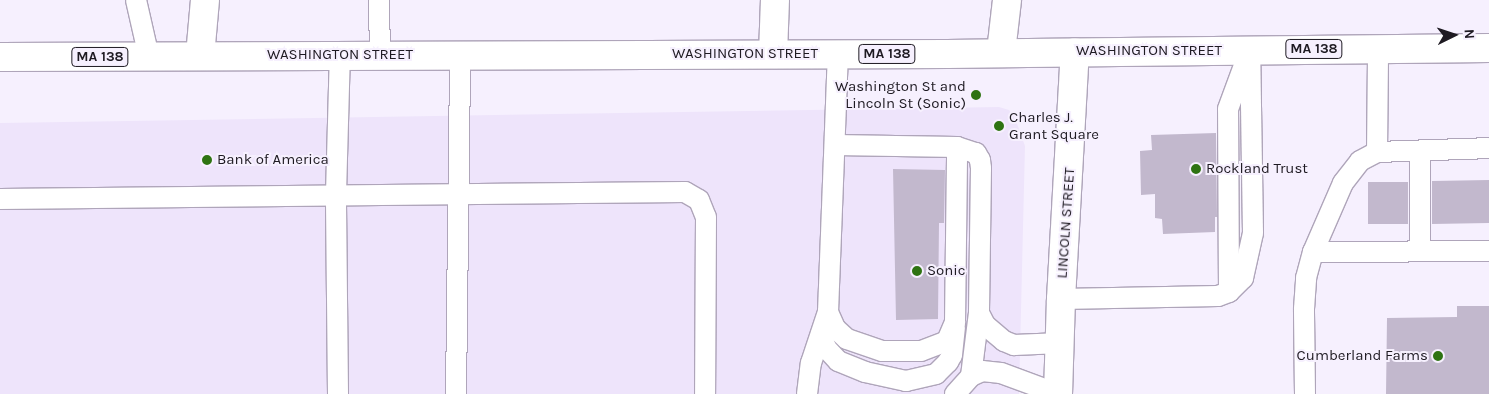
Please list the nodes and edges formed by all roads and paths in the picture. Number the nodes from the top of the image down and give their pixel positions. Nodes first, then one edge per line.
1 (136, 0) edge
2 (205, 0) edge
3 (379, 0) edge
4 (775, 0) edge
5 (1007, 0) edge
6 (1489, 48) edge
7 (1378, 49) junction
8 (1250, 50) junction
9 (1001, 52) junction
10 (1075, 52) junction
11 (460, 54) junction
12 (773, 54) junction
13 (838, 54) junction
14 (340, 55) junction
15 (380, 55) junction
16 (200, 56) junction
17 (0, 57) edge
18 (149, 57) junction
19 (835, 145) junction
20 (957, 148) junction
21 (1489, 148) edge
22 (1420, 151) junction
23 (1377, 152) junction
24 (457, 193) junction
25 (336, 194) junction
26 (0, 200) edge
27 (1420, 251) junction
28 (1489, 251) edge
29 (1313, 252) junction
30 (1061, 298) junction
31 (828, 312) junction
32 (980, 313) junction
33 (955, 322) junction
34 (821, 334) junction
35 (1060, 343) junction
36 (970, 376) junction
37 (807, 393) edge
38 (338, 394) edge
39 (456, 394) edge
40 (705, 394) edge
41 (955, 394) edge
42 (1058, 394) edge
43 (1305, 394) edge

1 - 18 lane
2 - 16 main road
3 - 15 lane
4 - 12 main road
5 - 9 main road
6 - 7 main road, WASHINGTON STREET / MA 138
7 - 8 main road, WASHINGTON STREET / MA 138
7 - 23 lane
8 - 10 main road, WASHINGTON STREET / MA 138
8 - 30 lane
9 - 10 main road, WASHINGTON STREET / MA 138
9 - 13 main road, WASHINGTON STREET / MA 138
10 - 30 main road, LINCOLN STREET
11 - 12 main road, WASHINGTON STREET / MA 138
11 - 15 main road, WASHINGTON STREET / MA 138
11 - 24 lane
12 - 13 main road, WASHINGTON STREET / MA 138
13 - 19 lane
14 - 15 main road, WASHINGTON STREET / MA 138
14 - 16 main road, WASHINGTON STREET / MA 138
14 - 25 lane
16 - 18 main road, WASHINGTON STREET / MA 138
17 - 18 main road, WASHINGTON STREET / MA 138
19 - 20 lane
19 - 31 lane
20 - 32 lane
20 - 33 lane
21 - 22 lane
22 - 23 lane
22 - 27 lane
23 - 29 lane
24 - 25 lane
24 - 39 lane
24 - 40 lane
25 - 26 lane
25 - 38 lane
27 - 28 lane
27 - 29 lane
29 - 43 lane
30 - 35 main road, LINCOLN STREET
31 - 33 lane
31 - 34 lane
32 - 35 lane
32 - 36 lane
33 - 34 lane
34 - 37 lane
35 - 42 main road, LINCOLN STREET
36 - 41 lane
36 - 42 lane

